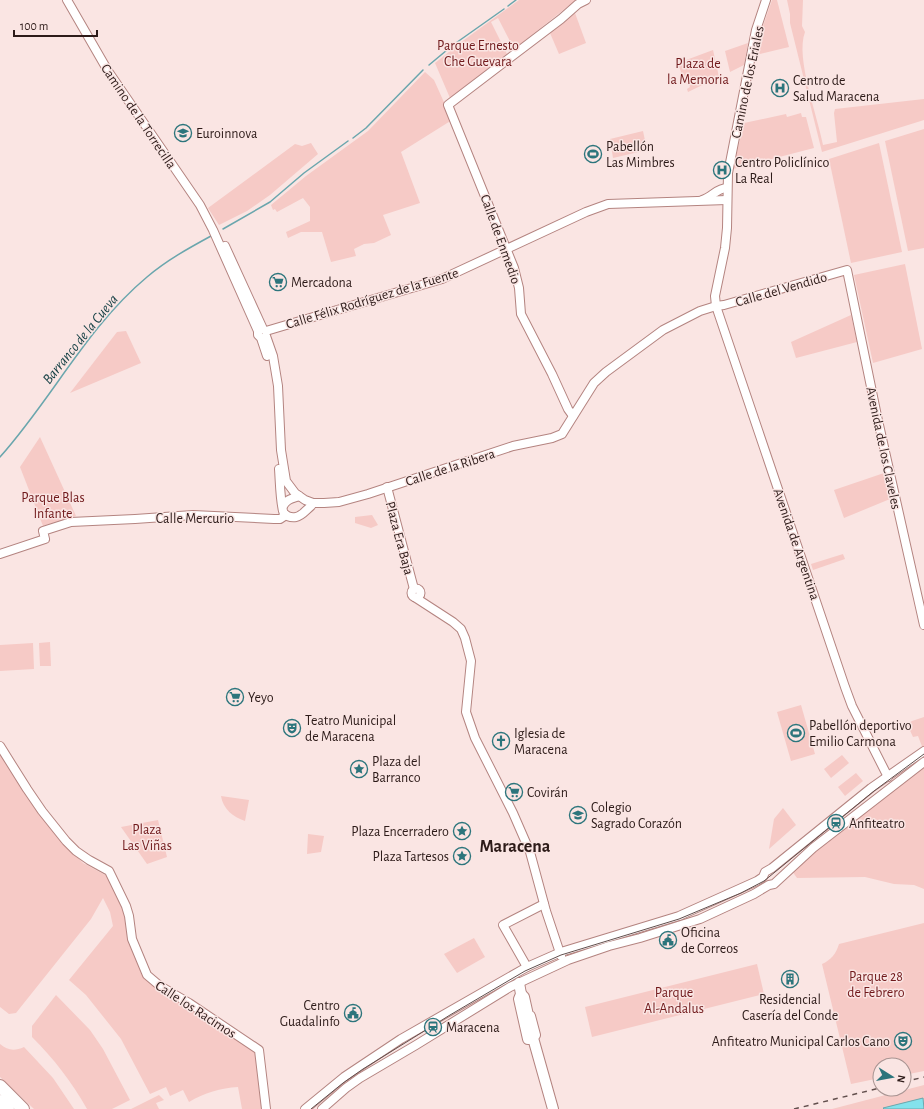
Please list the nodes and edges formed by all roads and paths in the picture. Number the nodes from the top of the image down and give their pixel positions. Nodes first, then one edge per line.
1 (67, 0) edge
2 (586, 0) edge
3 (766, 0) edge
4 (727, 188) junction
5 (717, 191) junction
6 (702, 200) junction
7 (718, 200) junction
8 (727, 200) junction
9 (507, 249) junction
10 (847, 270) joint
11 (716, 306) junction
12 (263, 333) junction
13 (573, 416) junction
14 (562, 434) joint
15 (280, 479) junction
16 (387, 487) junction
17 (298, 498) junction
18 (339, 502) junction
19 (283, 506) junction
20 (311, 506) junction
21 (286, 515) junction
22 (299, 516) junction
23 (0, 554) edge
24 (924, 625) edge
25 (0, 746) edge
26 (924, 751) edge
27 (924, 762) edge
28 (888, 777) junction
29 (766, 874) junction
30 (776, 880) junction
31 (769, 885) junction
32 (544, 904) junction
33 (561, 952) junction
34 (560, 965) junction
35 (527, 967) junction
36 (516, 979) junction
37 (0, 1086) edge
38 (0, 1101) edge
39 (8, 1109) edge
40 (23, 1109) edge
41 (266, 1109) edge
42 (305, 1109) edge
43 (322, 1109) edge
44 (553, 1109) edge

1 - 12 street, Camino de la Torrecilla
2 - 9 street, Calle de Enmedio
3 - 4 street, Camino de los Eriales
4 - 5 street
4 - 8 street, Camino de los Eriales
5 - 6 street
5 - 7 street
6 - 7 street, Calle Félix Rodríguez de la Fuente
6 - 9 street, Calle Félix Rodríguez de la Fuente
7 - 8 street, Calle Félix Rodríguez de la Fuente
8 - 11 street, Camino de los Eriales
9 - 12 street, Calle Félix Rodríguez de la Fuente
9 - 13 street, Calle de Enmedio
10 - 11 street, Calle del Vendido
10 - 24 street, Avenida de los Claveles
11 - 13 street, Calle del Vendido
11 - 28 street, Avenida de Argentina
12 - 15 street, Camino de la Torrecilla
12 - 17 street, Camino de la Torrecilla
13 - 14 street, Calle del Vendido
14 - 16 street, Calle de la Ribera
15 - 17 street
15 - 19 street, Camino de la Torrecilla
16 - 18 street, Calle de la Ribera
16 - 32 street, Plaza Era Baja
17 - 18 street, Calle de la Ribera
17 - 19 street
17 - 20 street, Calle de la Ribera
17 - 22 street
18 - 20 street, Calle de la Ribera
19 - 21 street
20 - 22 street
21 - 22 street
21 - 23 street, Calle Mercurio
25 - 41 street, Calle los Racimos
26 - 28 street
27 - 30 street
28 - 29 street
29 - 30 street
29 - 31 street
29 - 33 street
30 - 31 street
31 - 34 street
32 - 33 street
32 - 35 street
33 - 34 street
33 - 35 street
34 - 36 street
35 - 36 street
36 - 42 street
36 - 43 street
36 - 44 main road
37 - 40 highway
38 - 39 highway

